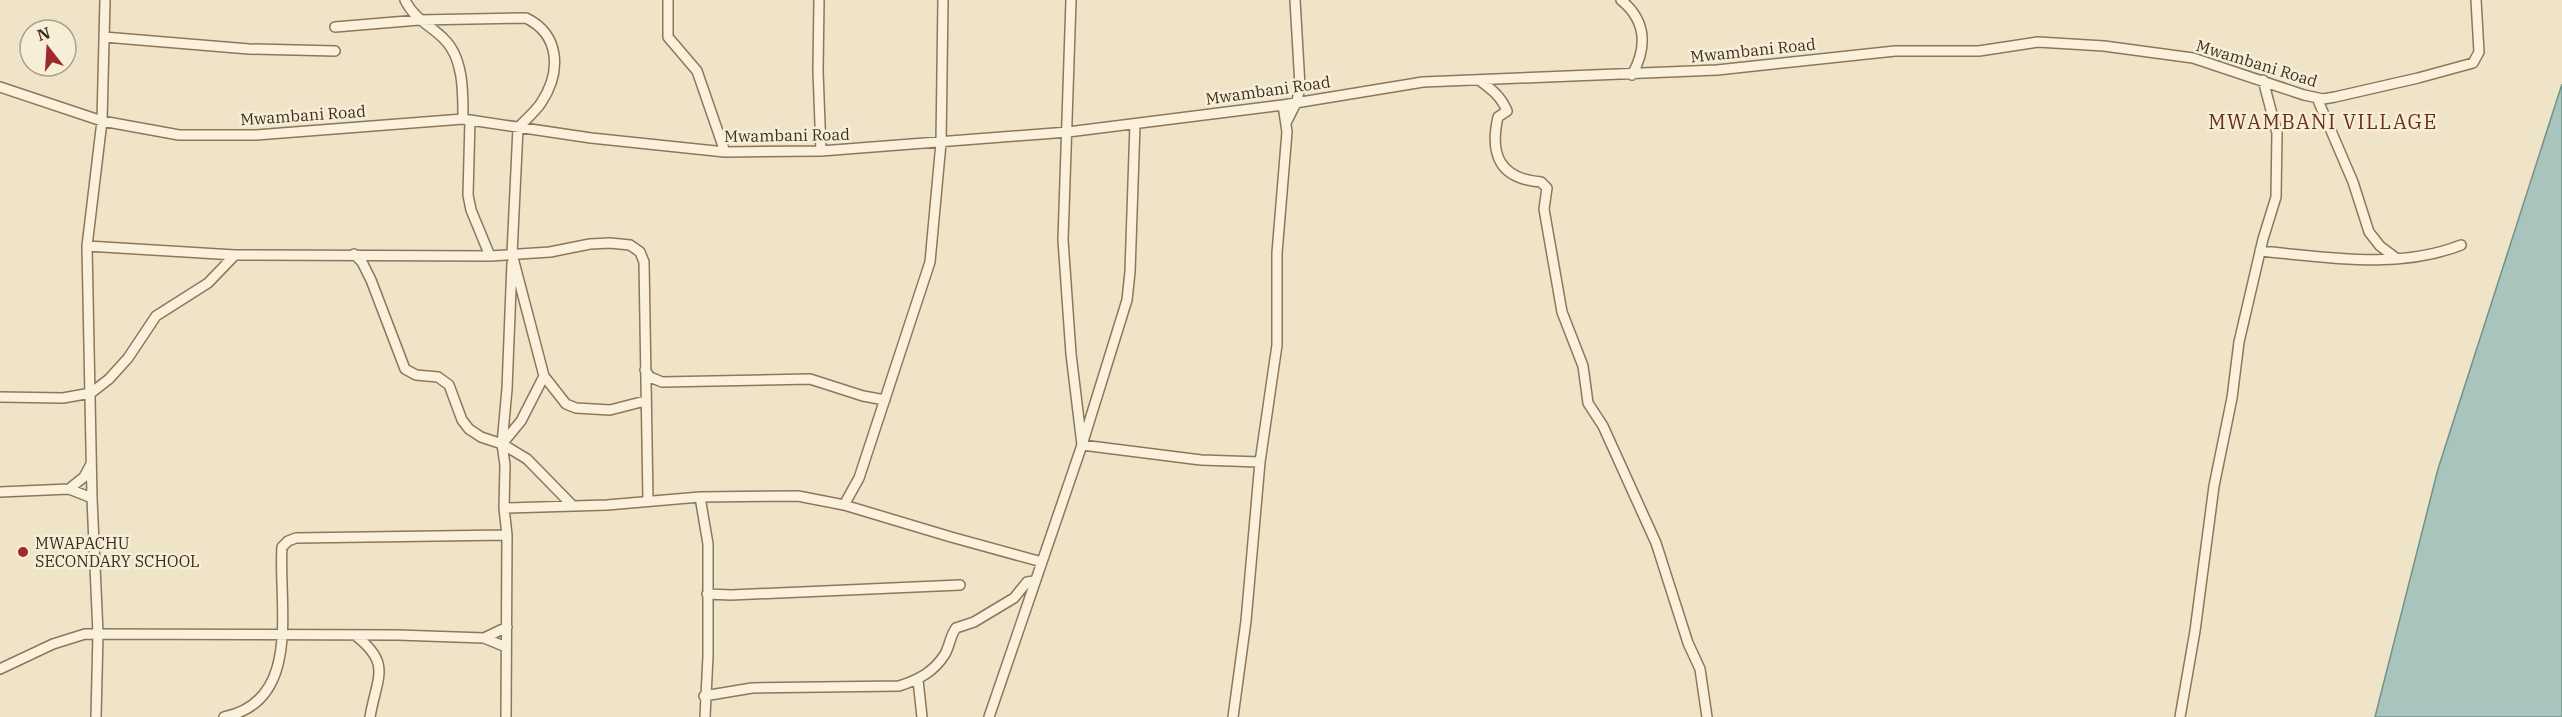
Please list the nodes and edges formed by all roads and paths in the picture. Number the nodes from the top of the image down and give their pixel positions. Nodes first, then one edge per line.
1 (105, 0) edge
2 (405, 0) edge
3 (668, 0) edge
4 (819, 0) edge
5 (943, 0) edge
6 (1071, 0) edge
7 (1294, 0) edge
8 (1621, 0) edge
9 (2476, 0) edge
10 (419, 20) junction
11 (335, 27) dead end
12 (104, 37) junction
13 (335, 51) dead end
14 (1632, 75) junction
15 (1479, 80) junction
16 (2263, 80) junction
17 (0, 87) edge
18 (2317, 98) junction
19 (1297, 101) junction
20 (1283, 105) junction
21 (466, 120) junction
22 (102, 121) junction
23 (1286, 123) junction
24 (1135, 124) junction
25 (518, 128) junction
26 (1068, 132) junction
27 (941, 143) junction
28 (821, 151) junction
29 (725, 152) junction
30 (2461, 244) dead end
31 (87, 246) junction
32 (2260, 251) junction
33 (354, 254) junction
34 (512, 254) junction
35 (235, 255) junction
36 (490, 256) junction
37 (2396, 258) junction
38 (645, 370) junction
39 (544, 376) junction
40 (91, 393) junction
41 (0, 397) edge
42 (885, 400) junction
43 (645, 401) junction
44 (502, 444) junction
45 (1083, 445) junction
46 (93, 462) junction
47 (1260, 462) junction
48 (69, 489) junction
49 (0, 492) edge
50 (700, 497) junction
51 (92, 498) junction
52 (648, 501) junction
53 (844, 505) junction
54 (573, 506) junction
55 (504, 508) junction
56 (507, 535) junction
57 (1042, 562) junction
58 (1034, 581) junction
59 (960, 585) dead end
60 (707, 594) junction
61 (507, 627) junction
62 (98, 634) junction
63 (355, 634) junction
64 (283, 635) junction
65 (484, 638) junction
66 (506, 647) junction
67 (0, 669) edge
68 (918, 680) junction
69 (704, 696) junction
70 (96, 717) edge
71 (224, 717) edge
72 (370, 717) edge
73 (506, 717) edge
74 (705, 717) edge
75 (922, 717) edge
76 (989, 717) edge
77 (1233, 717) edge
78 (1707, 717) edge
79 (2180, 717) edge

1 - 12 street
2 - 10 street
3 - 29 street
4 - 28 street
5 - 27 street
6 - 26 street
7 - 19 street
8 - 14 street
9 - 18 street, Mwambani Road
10 - 11 street
10 - 21 street
10 - 25 street
12 - 13 street
12 - 22 street
14 - 15 street, Mwambani Road
14 - 16 street, Mwambani Road
15 - 19 street, Mwambani Road
15 - 78 street
16 - 18 street, Mwambani Road
16 - 32 street
17 - 22 street, Mwambani Road
18 - 37 street
19 - 20 street, Mwambani Road
19 - 23 street
20 - 23 street
20 - 24 street, Mwambani Road
21 - 22 street, Mwambani Road
21 - 25 street, Mwambani Road
21 - 36 street
22 - 31 street
23 - 47 street
24 - 26 street, Mwambani Road
24 - 45 street
25 - 29 street, Mwambani Road
25 - 34 street
26 - 27 street, Mwambani Road
26 - 45 street
27 - 28 street, Mwambani Road
27 - 42 street
28 - 29 street, Mwambani Road
30 - 37 street
31 - 35 street
31 - 40 street
32 - 37 street
32 - 79 street
33 - 35 street
33 - 36 street
33 - 44 street
34 - 36 street
34 - 38 street
34 - 39 street
34 - 44 street
35 - 40 street
38 - 42 street
38 - 43 street
39 - 43 street
39 - 44 street
40 - 41 street
40 - 46 street
42 - 53 street
43 - 52 street
44 - 54 street
44 - 55 street
45 - 47 street
45 - 57 street
46 - 48 street
46 - 51 street
47 - 77 street
48 - 49 street
48 - 51 street
50 - 52 street
50 - 53 street
50 - 60 street
51 - 62 street
52 - 54 street
53 - 57 street
54 - 55 street
55 - 56 street
56 - 61 street
56 - 64 street
57 - 58 street
58 - 68 street
58 - 76 street
59 - 60 street
60 - 69 street
61 - 65 street
61 - 66 street
62 - 64 street
62 - 67 street
62 - 70 street
63 - 64 street
63 - 65 street
63 - 72 street
64 - 71 street
65 - 66 street
66 - 73 street
68 - 69 street
68 - 75 street
69 - 74 street

